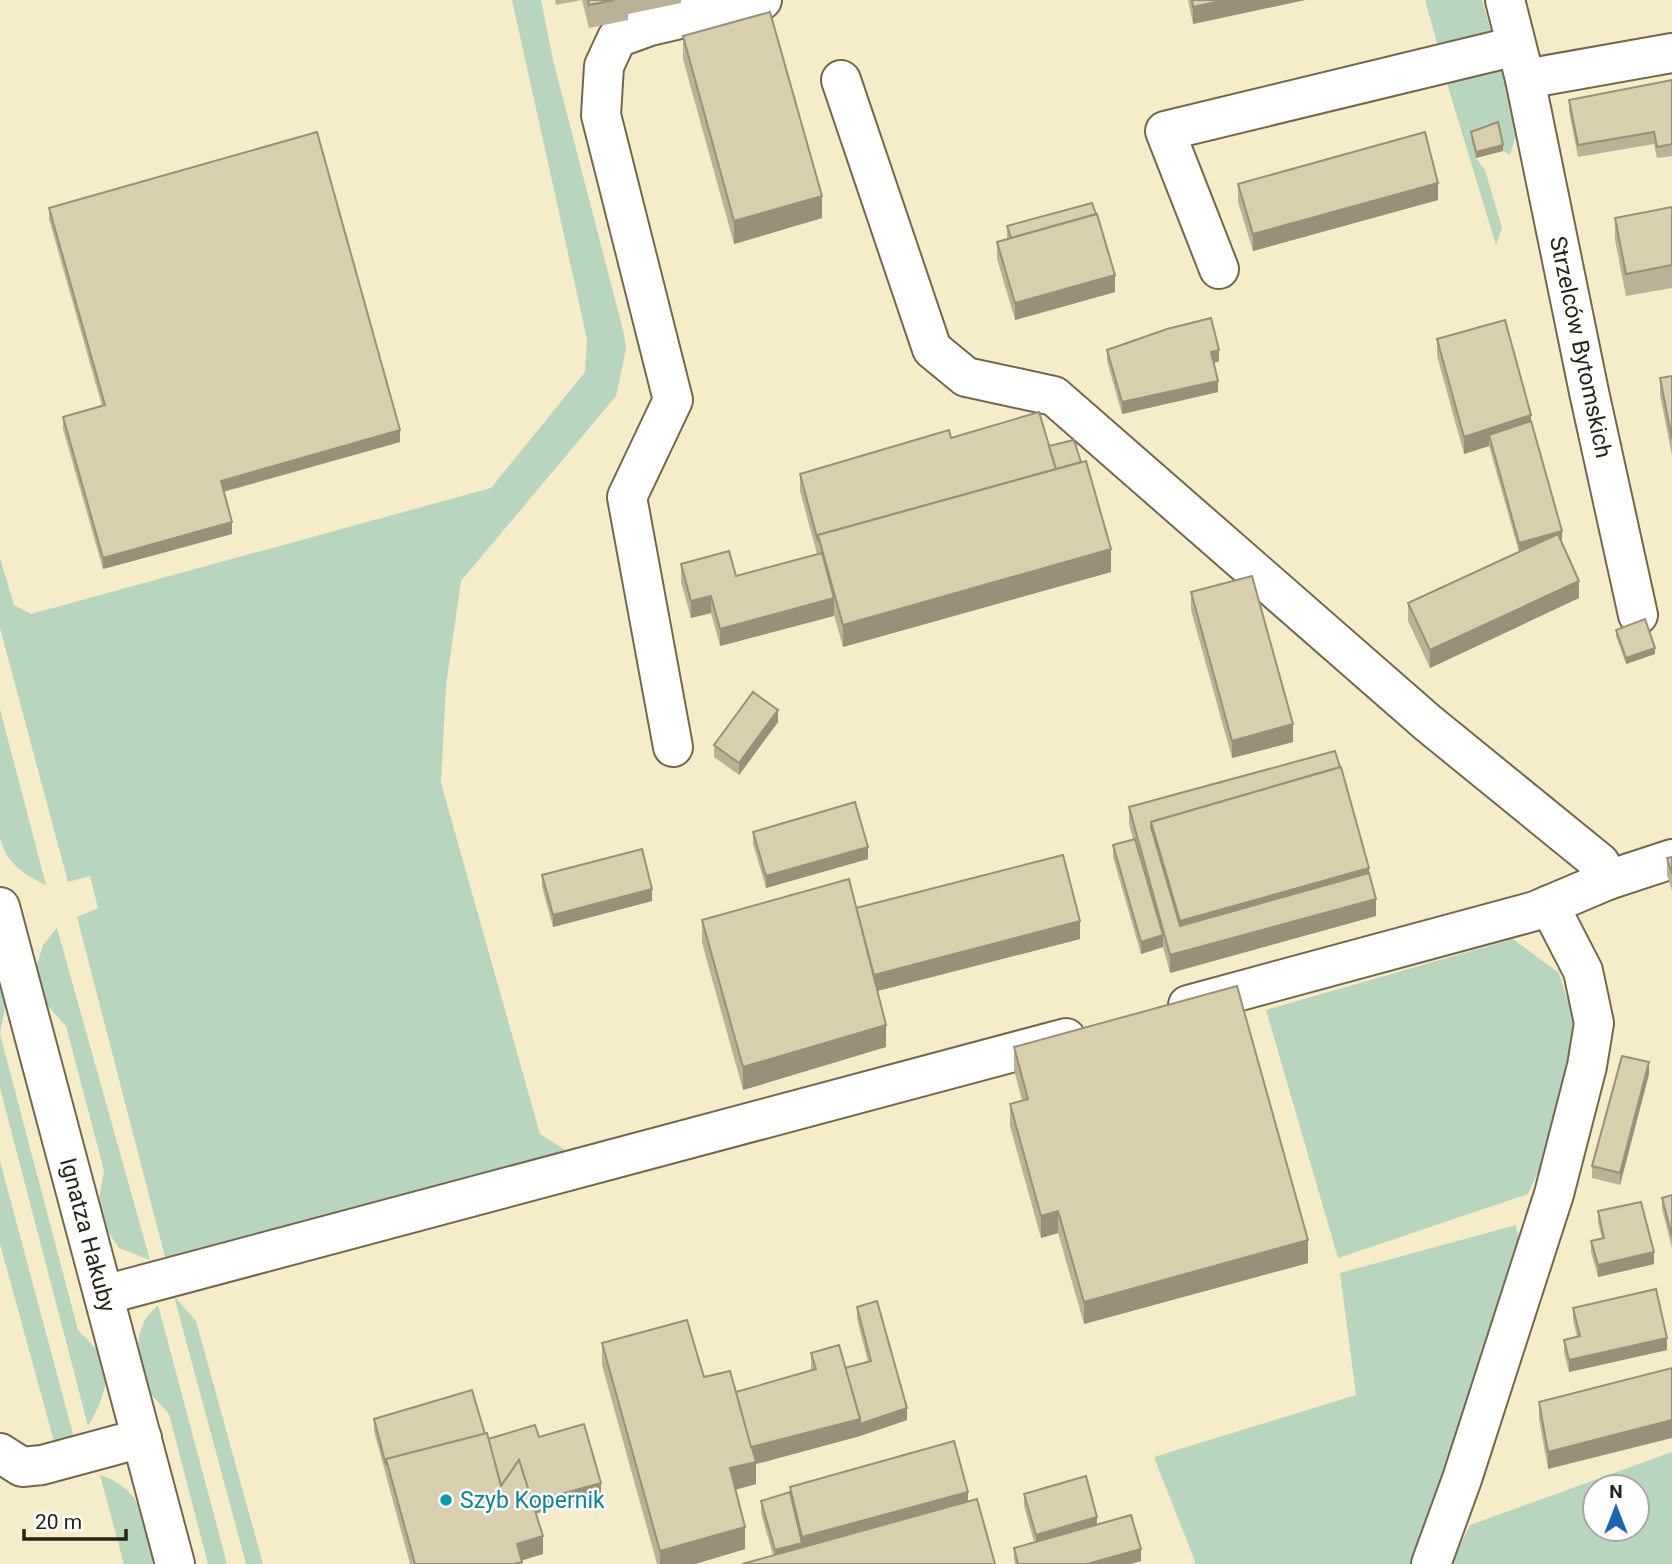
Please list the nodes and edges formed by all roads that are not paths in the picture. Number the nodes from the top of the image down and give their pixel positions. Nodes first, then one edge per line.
1 (762, 0) edge
2 (1505, 0) edge
3 (1672, 54) edge
4 (1521, 62) junction
5 (841, 80) dead end
6 (1219, 269) dead end
7 (1638, 615) dead end
8 (673, 747) dead end
9 (1672, 859) edge
10 (1608, 880) junction
11 (1549, 905) junction
12 (0, 907) edge
13 (1159, 1013) edge
14 (1105, 1028) edge
15 (104, 1295) junction
16 (142, 1438) junction
17 (0, 1453) edge
18 (175, 1564) edge
19 (1431, 1564) edge

1 - 8 street
2 - 4 street, Strzelców Bytomskich
3 - 4 street
4 - 6 street
4 - 7 street, Strzelców Bytomskich
5 - 10 street
9 - 10 street
10 - 11 street
11 - 13 street
11 - 19 street
12 - 15 street, Ignatza Hakuby
14 - 15 street
15 - 16 street, Ignatza Hakuby
16 - 17 street
16 - 18 street, Ignatza Hakuby

